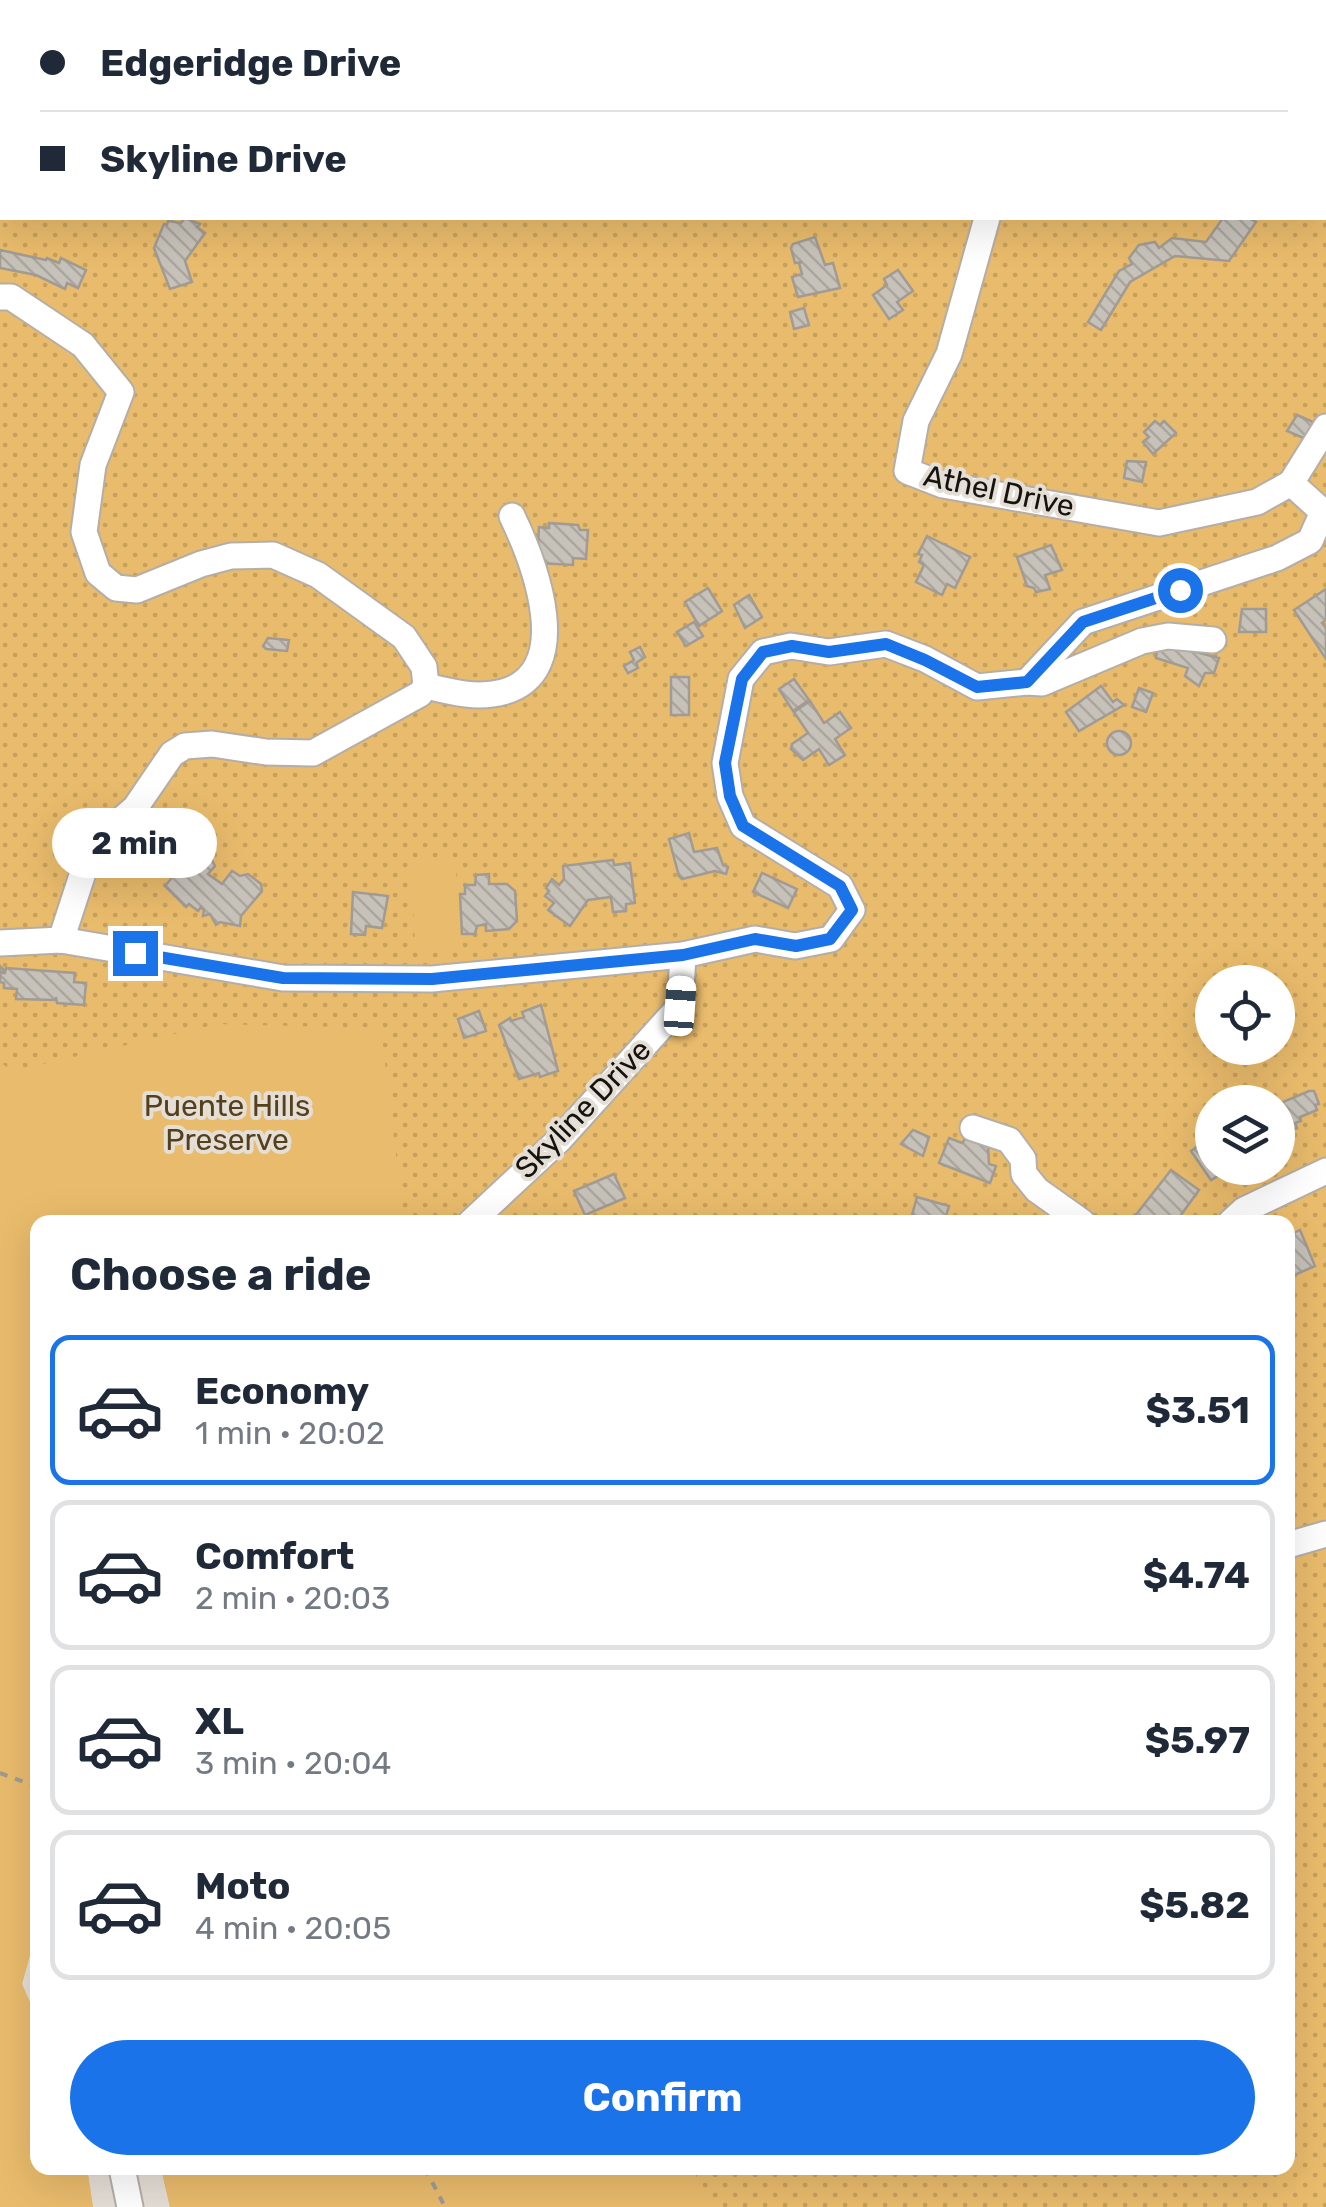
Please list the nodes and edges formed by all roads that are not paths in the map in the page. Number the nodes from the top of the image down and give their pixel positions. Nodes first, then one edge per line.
1 (967, 220) edge
2 (986, 220) edge
3 (976, 256) junction
4 (0, 297) edge
5 (1326, 427) edge
6 (1291, 483) junction
7 (512, 516) dead end
8 (1213, 640) dead end
9 (1027, 682) junction
10 (426, 686) junction
11 (61, 940) junction
12 (0, 943) edge
13 (683, 955) junction
14 (973, 1128) dead end
15 (1326, 1171) edge
16 (479, 1215) edge
17 (1072, 1215) edge
18 (1238, 1215) edge
19 (1326, 1534) edge
20 (1295, 1543) edge
21 (123, 2175) edge
22 (130, 2207) edge

1 - 3 street
2 - 3 street, Athel Drive
3 - 6 street, Athel Drive
4 - 10 street
5 - 6 street
6 - 9 street
7 - 10 street
8 - 9 street
9 - 13 street
10 - 11 street
11 - 12 street
11 - 13 street
13 - 16 street, Skyline Drive
14 - 17 street
15 - 18 street
19 - 20 street
21 - 22 street

